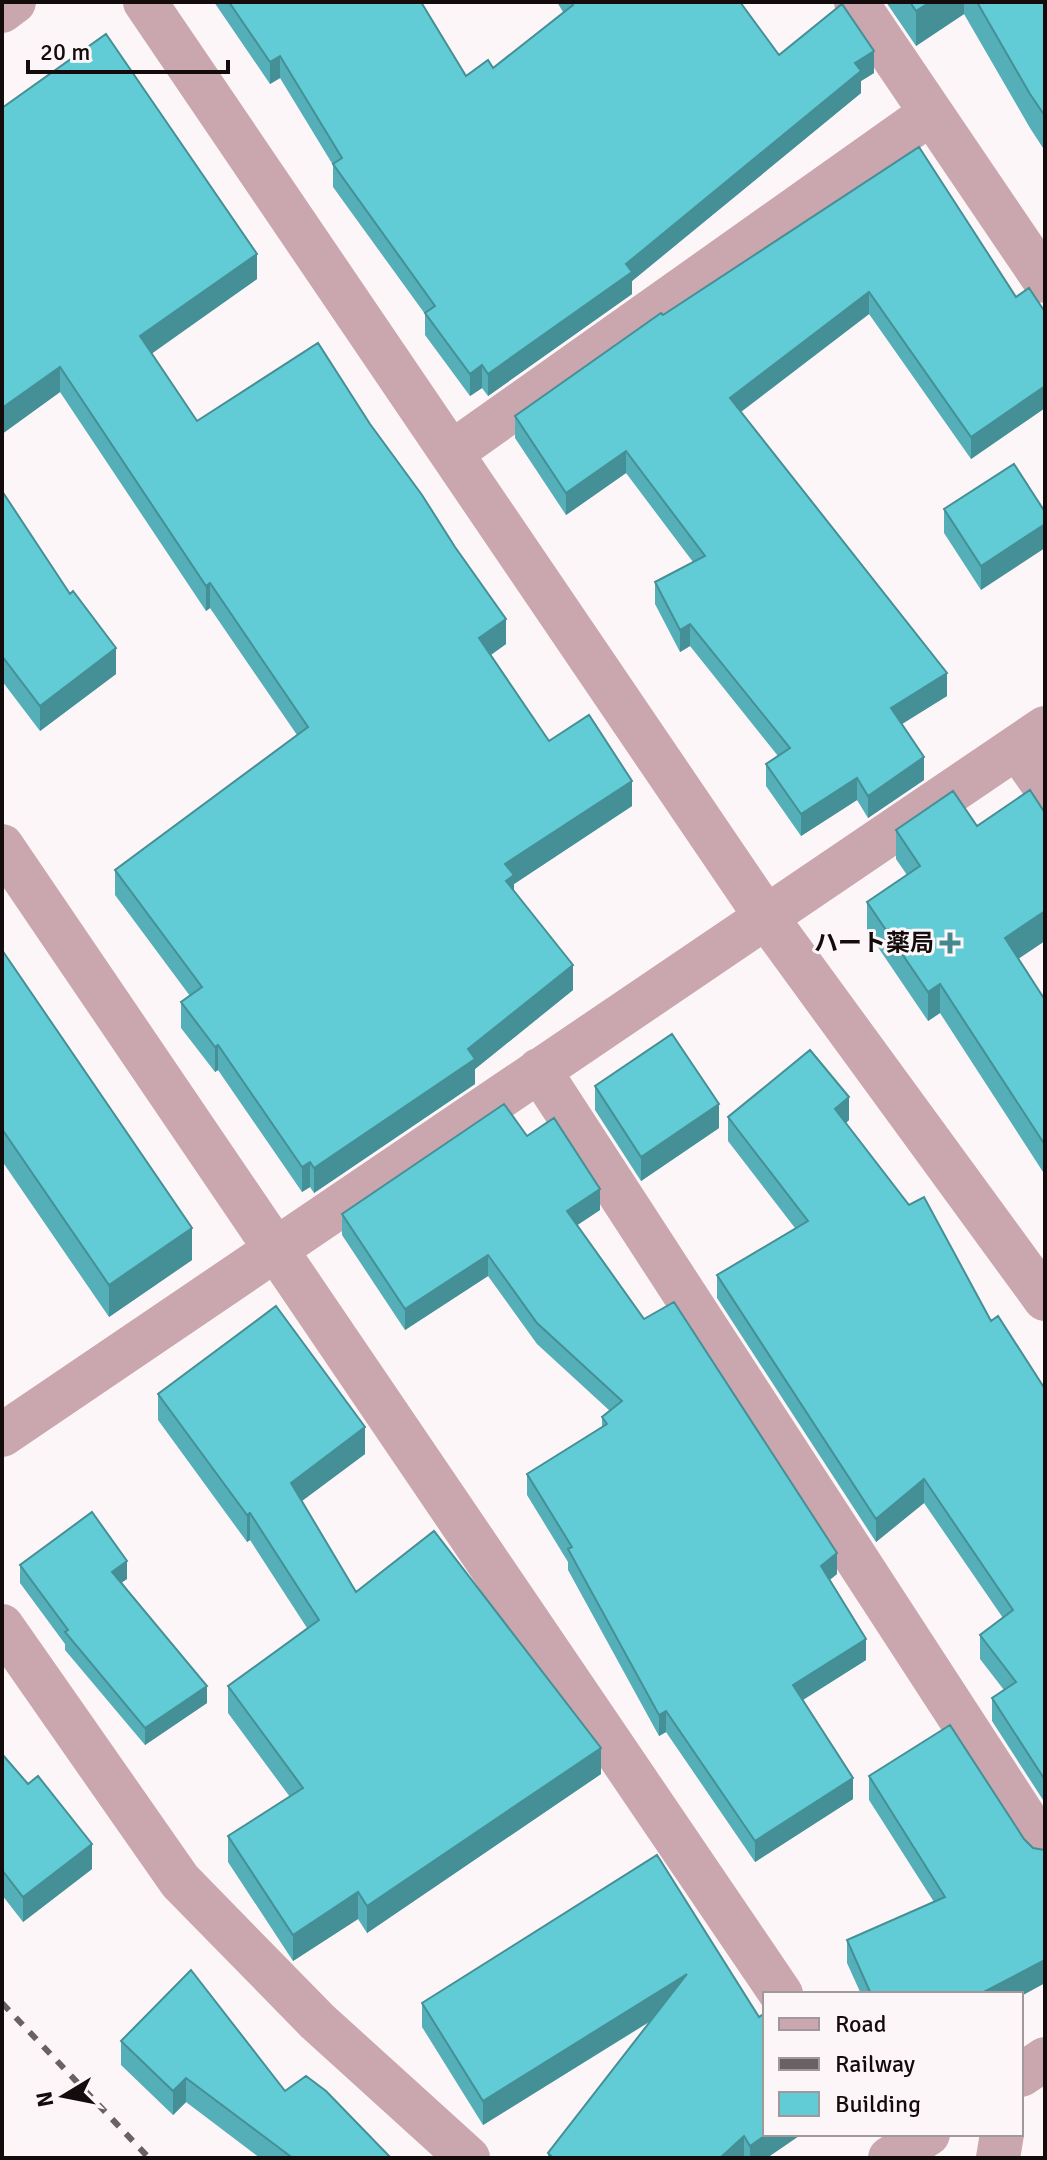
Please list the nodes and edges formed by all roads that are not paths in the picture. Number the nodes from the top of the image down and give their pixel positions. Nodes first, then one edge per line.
1 (14, 2) edge
2 (145, 2) edge
3 (856, 2) edge
4 (2, 11) edge
5 (931, 113) junction
6 (1045, 281) edge
7 (451, 453) junction
8 (1031, 737) edge
9 (1045, 787) edge
10 (2, 846) edge
11 (766, 917) junction
12 (539, 1070) junction
13 (275, 1249) junction
14 (1045, 1299) edge
15 (2, 1435) edge
16 (2, 1626) edge
17 (1045, 1849) edge
18 (780, 1992) edge
19 (1045, 2059) edge
20 (1023, 2074) edge
21 (877, 2136) edge
22 (925, 2136) edge
23 (1002, 2136) edge
24 (468, 2158) edge
25 (891, 2158) edge
26 (998, 2158) edge

1 - 4 street
2 - 7 street
3 - 5 street
5 - 6 street
5 - 7 street
7 - 11 street
8 - 9 street
8 - 11 street
10 - 13 street
11 - 12 street
11 - 14 street
12 - 13 street
12 - 17 street
13 - 15 street
13 - 18 street
16 - 24 street
19 - 20 street
21 - 25 street
22 - 25 street
23 - 26 street

